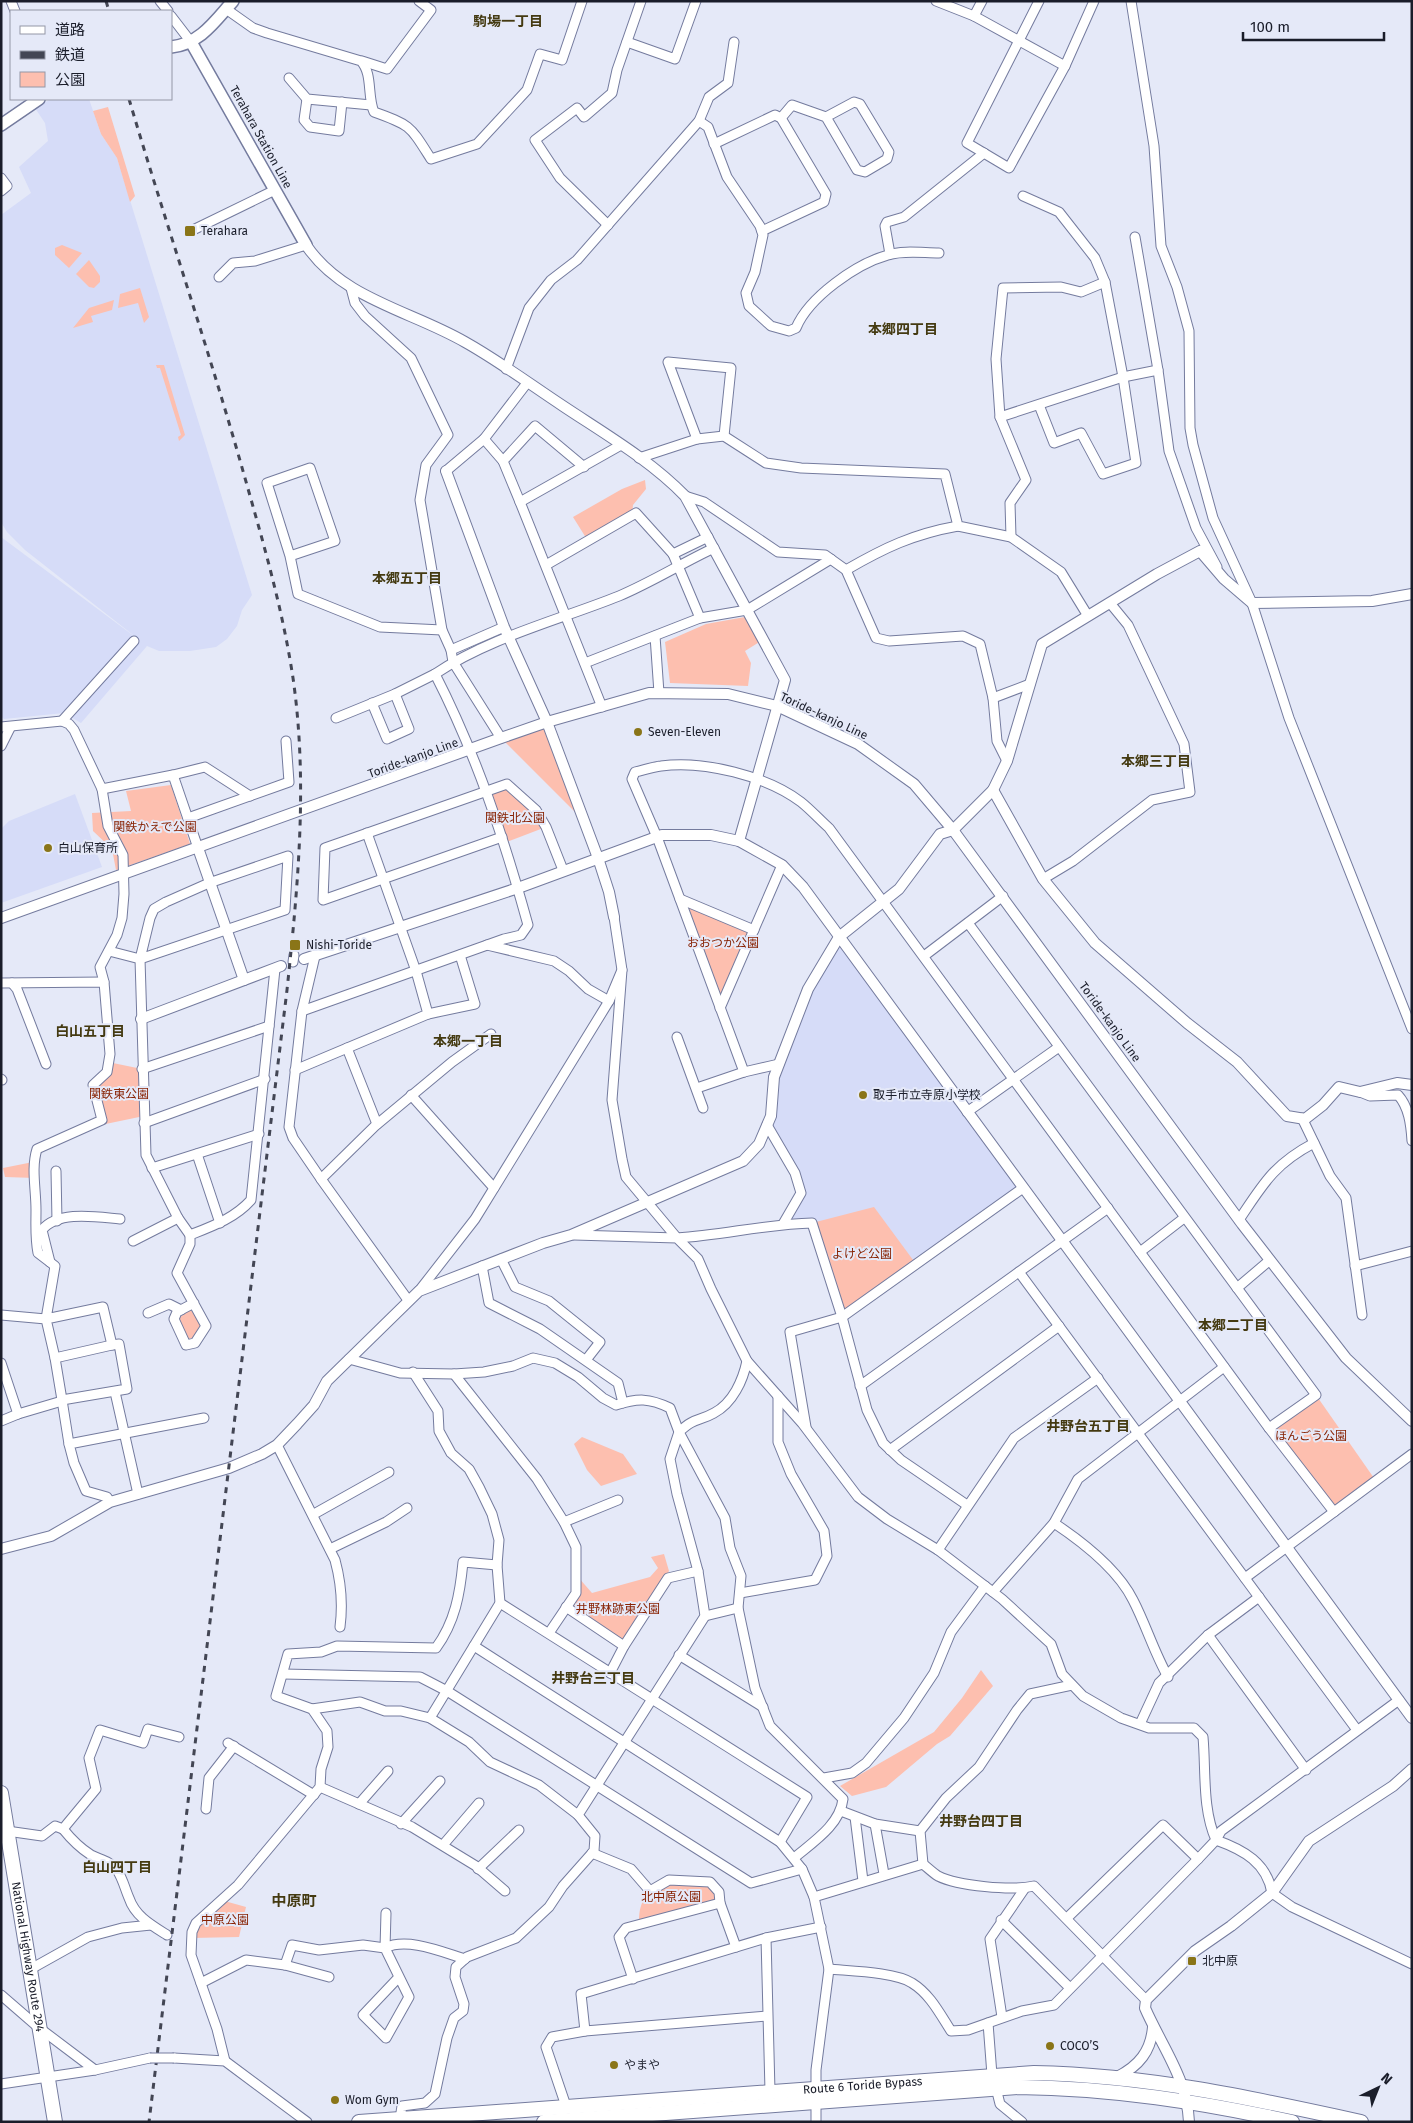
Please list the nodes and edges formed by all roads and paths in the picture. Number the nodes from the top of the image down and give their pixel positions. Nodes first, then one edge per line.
1 (419, 1) edge
2 (582, 1) edge
3 (641, 1) edge
4 (696, 1) edge
5 (936, 1) edge
6 (982, 1) edge
7 (1039, 1) edge
8 (1094, 1) edge
9 (1132, 1) edge
10 (229, 5) edge
11 (974, 16) junction
12 (172, 17) edge
13 (1020, 41) junction
14 (191, 42) junction
15 (627, 42) junction
16 (734, 42) dead end
17 (172, 47) edge
18 (362, 61) junction
19 (1065, 66) junction
20 (289, 78) dead end
21 (307, 99) junction
22 (38, 100) edge
23 (342, 102) junction
24 (371, 105) junction
25 (826, 117) junction
26 (781, 118) junction
27 (699, 121) junction
28 (1, 125) edge
29 (714, 144) junction
30 (984, 153) junction
31 (1, 178) edge
32 (275, 190) junction
33 (1, 191) edge
34 (1024, 196) dead end
35 (608, 225) junction
36 (195, 229) dead end
37 (762, 231) junction
38 (1135, 237) dead end
39 (306, 245) junction
40 (939, 253) dead end
41 (890, 254) junction
42 (219, 277) dead end
43 (1105, 282) junction
44 (351, 288) junction
45 (506, 369) junction
46 (1158, 370) junction
47 (1123, 377) junction
48 (527, 383) junction
49 (1039, 405) junction
50 (1000, 417) junction
51 (724, 436) junction
52 (484, 439) junction
53 (697, 439) junction
54 (621, 445) junction
55 (639, 458) junction
56 (503, 461) junction
57 (584, 466) junction
58 (446, 472) joint
59 (685, 496) junction
60 (520, 502) junction
61 (958, 526) junction
62 (708, 537) junction
63 (1011, 537) junction
64 (714, 548) junction
65 (673, 554) junction
66 (290, 556) junction
67 (831, 559) junction
68 (546, 564) junction
69 (678, 565) junction
70 (846, 570) junction
71 (1224, 579) junction
72 (1412, 594) edge
73 (1110, 603) junction
74 (1252, 603) junction
75 (747, 610) junction
76 (565, 615) junction
77 (1088, 616) junction
78 (700, 618) junction
79 (504, 627) junction
80 (442, 630) junction
81 (655, 636) junction
82 (509, 638) junction
83 (134, 641) dead end
84 (451, 650) junction
85 (453, 662) junction
86 (585, 663) junction
87 (435, 674) junction
88 (1030, 684) junction
89 (395, 694) junction
90 (659, 694) junction
91 (993, 698) junction
92 (372, 703) junction
93 (602, 706) junction
94 (777, 706) junction
95 (336, 718) dead end
96 (62, 722) junction
97 (547, 722) junction
98 (6, 727) edge
99 (502, 738) junction
100 (286, 741) dead end
101 (1, 746) edge
102 (471, 750) junction
103 (1007, 761) junction
104 (173, 775) junction
105 (757, 780) junction
106 (102, 789) junction
107 (993, 790) junction
108 (486, 791) junction
109 (250, 796) junction
110 (188, 818) junction
111 (953, 830) junction
112 (367, 833) junction
113 (502, 837) junction
114 (657, 837) junction
115 (739, 841) junction
116 (198, 848) junction
117 (598, 858) junction
118 (782, 865) junction
119 (563, 870) junction
120 (124, 874) junction
121 (383, 879) junction
122 (1043, 879) junction
123 (209, 883) junction
124 (518, 888) junction
125 (1003, 896) junction
126 (680, 899) junction
127 (882, 901) junction
128 (614, 917) joint
129 (1, 918) edge
130 (967, 923) junction
131 (400, 926) junction
132 (227, 930) junction
133 (754, 930) junction
134 (838, 937) junction
135 (486, 945) junction
136 (109, 951) junction
137 (460, 955) junction
138 (315, 956) junction
139 (924, 956) junction
140 (140, 958) junction
141 (297, 959) dead end
142 (278, 968) joint
143 (622, 970) junction
144 (416, 971) junction
145 (244, 980) junction
146 (104, 982) junction
147 (1, 983) edge
148 (12, 983) junction
149 (609, 1001) junction
150 (720, 1008) junction
151 (302, 1011) junction
152 (428, 1014) junction
153 (141, 1018) junction
154 (269, 1026) junction
155 (1412, 1029) edge
156 (491, 1034) dead end
157 (677, 1037) dead end
158 (1058, 1047) junction
159 (347, 1048) junction
160 (46, 1064) dead end
161 (779, 1064) junction
162 (142, 1069) junction
163 (295, 1070) junction
164 (744, 1072) junction
165 (265, 1079) junction
166 (1014, 1080) junction
167 (1412, 1085) edge
168 (697, 1088) junction
169 (1360, 1092) junction
170 (411, 1095) junction
171 (703, 1108) dead end
172 (967, 1112) junction
173 (1302, 1118) junction
174 (144, 1123) junction
175 (377, 1124) junction
176 (768, 1125) junction
177 (259, 1134) junction
178 (1412, 1141) edge
179 (1314, 1142) junction
180 (197, 1154) junction
181 (152, 1168) junction
182 (56, 1171) dead end
183 (321, 1179) junction
184 (494, 1188) junction
185 (1023, 1188) junction
186 (647, 1203) junction
187 (1108, 1208) junction
188 (178, 1218) junction
189 (1184, 1218) junction
190 (120, 1219) dead end
191 (1239, 1220) junction
192 (57, 1221) junction
193 (220, 1223) junction
194 (784, 1224) junction
195 (571, 1234) junction
196 (190, 1235) junction
197 (677, 1238) junction
198 (1063, 1240) junction
199 (133, 1241) dead end
200 (1412, 1251) edge
201 (1140, 1252) junction
202 (502, 1258) junction
203 (1270, 1260) junction
204 (50, 1262) junction
205 (482, 1266) junction
206 (1355, 1266) junction
207 (1019, 1272) junction
208 (1237, 1288) junction
209 (419, 1291) junction
210 (408, 1300) junction
211 (194, 1303) junction
212 (181, 1310) junction
213 (148, 1313) dead end
214 (1, 1315) edge
215 (1362, 1315) dead end
216 (842, 1317) junction
217 (46, 1319) junction
218 (1059, 1326) junction
219 (112, 1345) junction
220 (55, 1358) junction
221 (348, 1359) junction
222 (586, 1360) junction
223 (748, 1360) junction
224 (1, 1363) edge
225 (1224, 1367) junction
226 (413, 1372) junction
227 (454, 1374) junction
228 (1098, 1378) junction
229 (860, 1386) junction
230 (115, 1392) junction
231 (778, 1396) junction
232 (1180, 1400) junction
233 (62, 1401) junction
234 (623, 1402) junction
235 (18, 1414) junction
236 (204, 1418) dead end
237 (1, 1421) edge
238 (1412, 1421) edge
239 (1270, 1428) junction
240 (806, 1430) junction
241 (680, 1432) junction
242 (1137, 1432) junction
243 (124, 1435) junction
244 (69, 1444) junction
245 (277, 1445) junction
246 (890, 1450) junction
247 (1412, 1454) edge
248 (389, 1472) dead end
249 (138, 1494) junction
250 (618, 1500) dead end
251 (110, 1502) junction
252 (968, 1505) junction
253 (407, 1508) dead end
254 (1334, 1512) junction
255 (314, 1514) junction
256 (564, 1522) junction
257 (1054, 1523) junction
258 (1286, 1547) junction
259 (1, 1549) edge
260 (330, 1549) junction
261 (938, 1550) junction
262 (497, 1565) junction
263 (698, 1572) junction
264 (1245, 1578) junction
265 (989, 1589) junction
266 (740, 1593) junction
267 (1259, 1597) junction
268 (500, 1603) junction
269 (566, 1607) junction
270 (738, 1608) junction
271 (705, 1616) junction
272 (340, 1627) dead end
273 (549, 1633) junction
274 (1208, 1636) junction
275 (474, 1646) junction
276 (624, 1646) junction
277 (679, 1655) junction
278 (610, 1673) junction
279 (283, 1674) junction
280 (1168, 1677) junction
281 (1072, 1685) junction
282 (447, 1690) junction
283 (651, 1698) junction
284 (1399, 1700) junction
285 (763, 1707) junction
286 (312, 1709) junction
287 (430, 1718) junction
288 (1412, 1718) edge
289 (1140, 1724) junction
290 (1357, 1730) junction
291 (179, 1737) dead end
292 (623, 1743) junction
293 (1412, 1769) edge
294 (1306, 1770) junction
295 (388, 1771) dead end
296 (824, 1778) junction
297 (440, 1781) dead end
298 (596, 1786) junction
299 (317, 1791) junction
300 (1, 1793) edge
301 (479, 1803) dead end
302 (359, 1804) junction
303 (206, 1809) dead end
304 (841, 1812) junction
305 (578, 1814) junction
306 (855, 1817) junction
307 (401, 1824) junction
308 (875, 1824) junction
309 (62, 1829) junction
310 (519, 1830) dead end
311 (7, 1831) junction
312 (920, 1831) junction
313 (1216, 1840) junction
314 (780, 1842) junction
315 (443, 1845) junction
316 (592, 1853) junction
317 (794, 1858) junction
318 (1198, 1859) junction
319 (923, 1864) junction
320 (478, 1868) junction
321 (802, 1869) junction
322 (884, 1874) junction
323 (863, 1881) junction
324 (1025, 1888) junction
325 (505, 1891) dead end
326 (1272, 1894) junction
327 (814, 1897) junction
328 (720, 1903) junction
329 (386, 1913) dead end
330 (1067, 1918) junction
331 (1001, 1920) junction
332 (151, 1925) junction
333 (821, 1926) junction
334 (167, 1935) dead end
335 (766, 1938) junction
336 (736, 1947) junction
337 (385, 1948) junction
338 (1102, 1955) junction
339 (465, 1958) junction
340 (1412, 1964) edge
341 (286, 1965) junction
342 (829, 1969) junction
343 (29, 1970) junction
344 (329, 1977) dead end
345 (399, 1977) junction
346 (633, 1979) junction
347 (201, 1983) junction
348 (1070, 1988) junction
349 (1, 1995) edge
350 (1146, 2000) junction
351 (767, 2016) junction
352 (1002, 2017) junction
353 (988, 2023) junction
354 (1153, 2026) junction
355 (38, 2027) junction
356 (585, 2031) junction
357 (225, 2060) junction
358 (95, 2070) junction
359 (1117, 2077) junction
360 (47, 2078) junction
361 (994, 2081) junction
362 (1, 2084) edge
363 (1183, 2086) junction
364 (770, 2091) junction
365 (816, 2094) junction
366 (1188, 2101) junction
367 (566, 2106) junction
368 (400, 2119) junction
369 (55, 2122) edge
370 (307, 2122) edge
371 (360, 2122) edge
372 (544, 2122) edge
373 (816, 2122) edge
374 (1022, 2122) edge
375 (1189, 2122) edge
376 (1292, 2122) edge
377 (1361, 2122) edge

1 - 18 street
2 - 24 street
3 - 15 street
4 - 15 street
5 - 11 street
6 - 11 street
7 - 13 street
8 - 19 street
9 - 74 street
10 - 14 main road
10 - 18 street
11 - 13 street
12 - 14 street
13 - 19 street
13 - 30 street
14 - 17 main road
14 - 32 main road, Terahara Station Line
15 - 35 street
16 - 27 street
18 - 24 street
19 - 30 street
20 - 21 street
21 - 23 street
21 - 23 street
22 - 28 main road
23 - 24 street
25 - 25 street
25 - 26 street
26 - 29 street
26 - 37 street
27 - 29 street
27 - 35 street
29 - 37 street
30 - 41 street
31 - 33 street
32 - 36 street
32 - 39 main road, Terahara Station Line
34 - 43 street
35 - 45 street
37 - 41 street
38 - 46 street
39 - 42 street
39 - 44 street
40 - 41 street
43 - 47 street
43 - 50 street
44 - 45 street
44 - 80 street
45 - 48 street
46 - 47 street
46 - 71 street
47 - 49 street
47 - 49 street
48 - 52 street
48 - 54 street
49 - 50 street
50 - 63 street
51 - 53 street
51 - 53 street
51 - 61 street
52 - 56 street
52 - 58 street
53 - 55 street
54 - 55 street
54 - 57 street
55 - 59 street
56 - 57 street
56 - 60 street
57 - 60 street
58 - 79 street
59 - 62 street
59 - 67 street
60 - 68 street
61 - 63 street
61 - 70 street
62 - 64 street
62 - 65 street
63 - 77 street
64 - 69 street
64 - 75 street
65 - 68 street
65 - 69 street
66 - 66 street
66 - 80 street
67 - 70 street
67 - 75 street
68 - 76 street
69 - 76 street
69 - 78 street
70 - 91 street
71 - 73 street
71 - 74 street
72 - 74 street
73 - 77 street
73 - 122 street
74 - 155 street
75 - 78 street
75 - 94 street
76 - 82 street
76 - 86 street
77 - 88 street
78 - 81 street
79 - 82 street
79 - 84 street
80 - 84 street
81 - 86 street
81 - 90 street
82 - 85 street
82 - 97 street
83 - 96 street
84 - 85 street
85 - 87 street
85 - 99 street
86 - 93 street
87 - 89 street
87 - 102 street
88 - 91 street
88 - 103 street
89 - 92 street
89 - 92 street
90 - 93 street, Toride-kanjo Line
90 - 94 street, Toride-kanjo Line
91 - 103 street
92 - 95 street
93 - 97 street, Toride-kanjo Line
94 - 105 street
94 - 111 street, Toride-kanjo Line
96 - 98 street
96 - 106 street
97 - 99 street, Toride-kanjo Line
97 - 117 street
98 - 101 street
99 - 102 street, Toride-kanjo Line
100 - 109 street
102 - 108 street
102 - 116 street, Toride-kanjo Line
103 - 107 street
104 - 106 street
104 - 109 street
104 - 110 street
105 - 114 street
105 - 115 street
105 - 127 street
106 - 120 street
107 - 111 street
107 - 122 street
108 - 112 street
108 - 113 street
108 - 119 street
109 - 110 street
110 - 116 street
111 - 125 street, Toride-kanjo Line
111 - 127 street
112 - 121 street
112 - 121 street
113 - 121 street
113 - 124 street
114 - 115 street
114 - 117 street
114 - 126 street
115 - 118 street
116 - 120 street, Toride-kanjo Line
116 - 123 street
117 - 119 street
117 - 128 street
118 - 133 street
118 - 134 street
119 - 124 street
120 - 129 street, Toride-kanjo Line
120 - 136 street
121 - 131 street
122 - 173 street
123 - 132 street
123 - 132 street
123 - 140 street
124 - 131 street
124 - 135 street
125 - 130 street
125 - 191 street, Toride-kanjo Line
126 - 133 street
126 - 150 street
127 - 134 street
127 - 139 street
128 - 143 street
130 - 139 street
130 - 158 street
131 - 138 street
131 - 144 street
132 - 140 street
132 - 145 street
133 - 150 street
134 - 161 street
134 - 172 street
135 - 137 street
135 - 149 street
136 - 140 street
136 - 146 street
137 - 144 street
137 - 152 street
138 - 141 street
138 - 151 street
139 - 166 street
140 - 153 street
142 - 145 street
142 - 154 street
143 - 149 street
143 - 186 street
144 - 151 street
144 - 152 street
145 - 153 street
146 - 148 street
146 - 204 street
147 - 148 street
148 - 160 street
149 - 184 street
150 - 164 street
151 - 163 street
152 - 159 street
153 - 162 street
154 - 162 street
154 - 165 street
156 - 170 street
157 - 168 street
158 - 166 street
158 - 189 street
159 - 163 street
159 - 175 street
161 - 164 street
161 - 176 street
162 - 174 street
163 - 183 street
164 - 168 street
165 - 174 street
165 - 177 street
166 - 172 street
166 - 187 street
167 - 169 street
168 - 171 street
169 - 173 street
169 - 178 street
170 - 175 street
170 - 184 street
172 - 185 street
173 - 179 street
174 - 181 street
175 - 183 street
176 - 186 street
176 - 194 street
177 - 180 street
177 - 193 street
179 - 191 street
179 - 206 street
180 - 181 street
180 - 193 street
181 - 188 street
182 - 192 street
183 - 210 street
184 - 209 street
185 - 198 street
185 - 216 street
186 - 195 street
186 - 197 street
187 - 198 street
187 - 201 street
188 - 196 street
188 - 199 street
189 - 201 street
189 - 208 street
190 - 192 street
191 - 203 street, Toride-kanjo Line
192 - 204 street
193 - 196 street
194 - 197 street
194 - 216 street
195 - 197 street
195 - 202 street
196 - 211 street
197 - 223 street
198 - 207 street
198 - 232 street
200 - 206 street
201 - 225 street
202 - 205 street
202 - 222 street
203 - 208 street
203 - 238 street, Toride-kanjo Line
204 - 217 street
205 - 209 street
205 - 222 street
206 - 215 street
207 - 218 street
207 - 229 street
208 - 239 street
209 - 210 street
210 - 221 street
211 - 212 street
211 - 212 street
212 - 213 street
214 - 217 street
216 - 229 street
216 - 240 street
217 - 219 street
217 - 220 street
218 - 228 street
218 - 246 street
219 - 220 street
219 - 230 street
220 - 233 street
221 - 226 street
221 - 245 street
222 - 234 street
223 - 231 street
223 - 241 street
224 - 235 street
225 - 232 street
225 - 239 street
226 - 227 street
226 - 262 street
227 - 234 street
227 - 256 street
228 - 242 street
228 - 252 street
229 - 246 street
230 - 233 street
230 - 243 street
231 - 240 street
231 - 266 street
232 - 242 street
232 - 258 street
233 - 235 street
233 - 244 street
234 - 241 street
235 - 237 street
236 - 243 street
239 - 254 street
240 - 261 street
241 - 263 street
241 - 266 street
242 - 257 street
242 - 264 street
243 - 244 street
243 - 249 street
244 - 251 street
245 - 249 street
245 - 255 street
246 - 252 street
247 - 254 street
248 - 255 street
249 - 251 street
250 - 256 street
251 - 259 street
252 - 261 street
253 - 260 street
254 - 258 street
255 - 260 street
256 - 269 street
257 - 265 street
257 - 280 street
258 - 264 street
258 - 284 street
260 - 272 street
261 - 265 street
262 - 268 street
262 - 279 street
263 - 271 street
263 - 276 street
264 - 267 street
265 - 281 street
265 - 296 street
266 - 270 street
267 - 274 street
267 - 290 street
268 - 273 street
268 - 275 street
269 - 273 street
269 - 276 street
270 - 271 street
270 - 285 street
271 - 277 street
273 - 278 street
274 - 280 street
274 - 294 street
275 - 282 street
275 - 292 street
276 - 278 street
277 - 283 street
277 - 285 street
278 - 283 street
279 - 282 street
279 - 286 street
280 - 289 street
281 - 289 street
281 - 312 street
282 - 287 street
282 - 298 street
283 - 292 street
283 - 314 street
284 - 288 street
284 - 290 street
285 - 296 street
286 - 287 street
286 - 299 street
287 - 305 street
289 - 313 street
290 - 294 street
291 - 309 street
292 - 298 street
292 - 314 street
293 - 326 street
294 - 313 street
295 - 302 street
296 - 304 street
297 - 307 street
298 - 305 street
298 - 321 street
299 - 302 street
299 - 303 street
299 - 347 street
300 - 311 highway, National Highway Route 294
301 - 315 street
302 - 307 street
304 - 306 street
304 - 317 street
305 - 316 street
306 - 308 street
306 - 323 street
307 - 315 street
308 - 312 street
308 - 322 street
309 - 311 street
309 - 332 street
310 - 320 street
311 - 343 highway, National Highway Route 294
312 - 319 street
313 - 318 street
313 - 326 street
314 - 317 street
315 - 320 street
316 - 328 street
316 - 339 street
317 - 321 street
318 - 330 street
318 - 338 street
319 - 322 street
319 - 324 street
320 - 325 street
321 - 327 street
322 - 323 street
323 - 327 street
324 - 330 street
324 - 331 street
326 - 340 street
326 - 350 street
327 - 333 street
328 - 336 street
328 - 346 street
329 - 337 street
330 - 338 street
331 - 348 street
331 - 352 street
332 - 334 street
332 - 343 street
333 - 335 street
333 - 342 street
335 - 336 street
335 - 351 street
336 - 346 street
337 - 339 street
337 - 341 street
337 - 345 street
338 - 348 street
338 - 350 street
339 - 368 street
341 - 344 street
341 - 347 street
342 - 353 street
342 - 365 street
343 - 355 highway, National Highway Route 294
345 - 345 street
346 - 356 street
347 - 357 street
348 - 352 street
349 - 355 street
350 - 354 street
351 - 356 street
351 - 364 street
352 - 353 street
353 - 361 street
354 - 359 street
354 - 363 street
355 - 358 street
355 - 360 highway, National Highway Route 294
356 - 367 street
357 - 358 street, bridge
357 - 370 street
358 - 360 street
359 - 361 highway, Route 6 Toride Bypass
359 - 363 highway, Route 6 Toride Bypass
360 - 362 street
360 - 369 highway, National Highway Route 294
361 - 365 highway, Route 6 Toride Bypass
361 - 366 highway, Route 6 Toride Bypass
361 - 374 street
363 - 366 street
363 - 377 highway, Route 6 Toride Bypass
364 - 365 highway, Route 6 Toride Bypass
364 - 367 highway, Route 6 Toride Bypass
365 - 372 highway, Route 6 Toride Bypass
365 - 373 street
366 - 375 street
366 - 376 highway, Route 6 Toride Bypass
367 - 368 highway, Route 6 Toride Bypass
368 - 371 highway, Route 6 Toride Bypass

